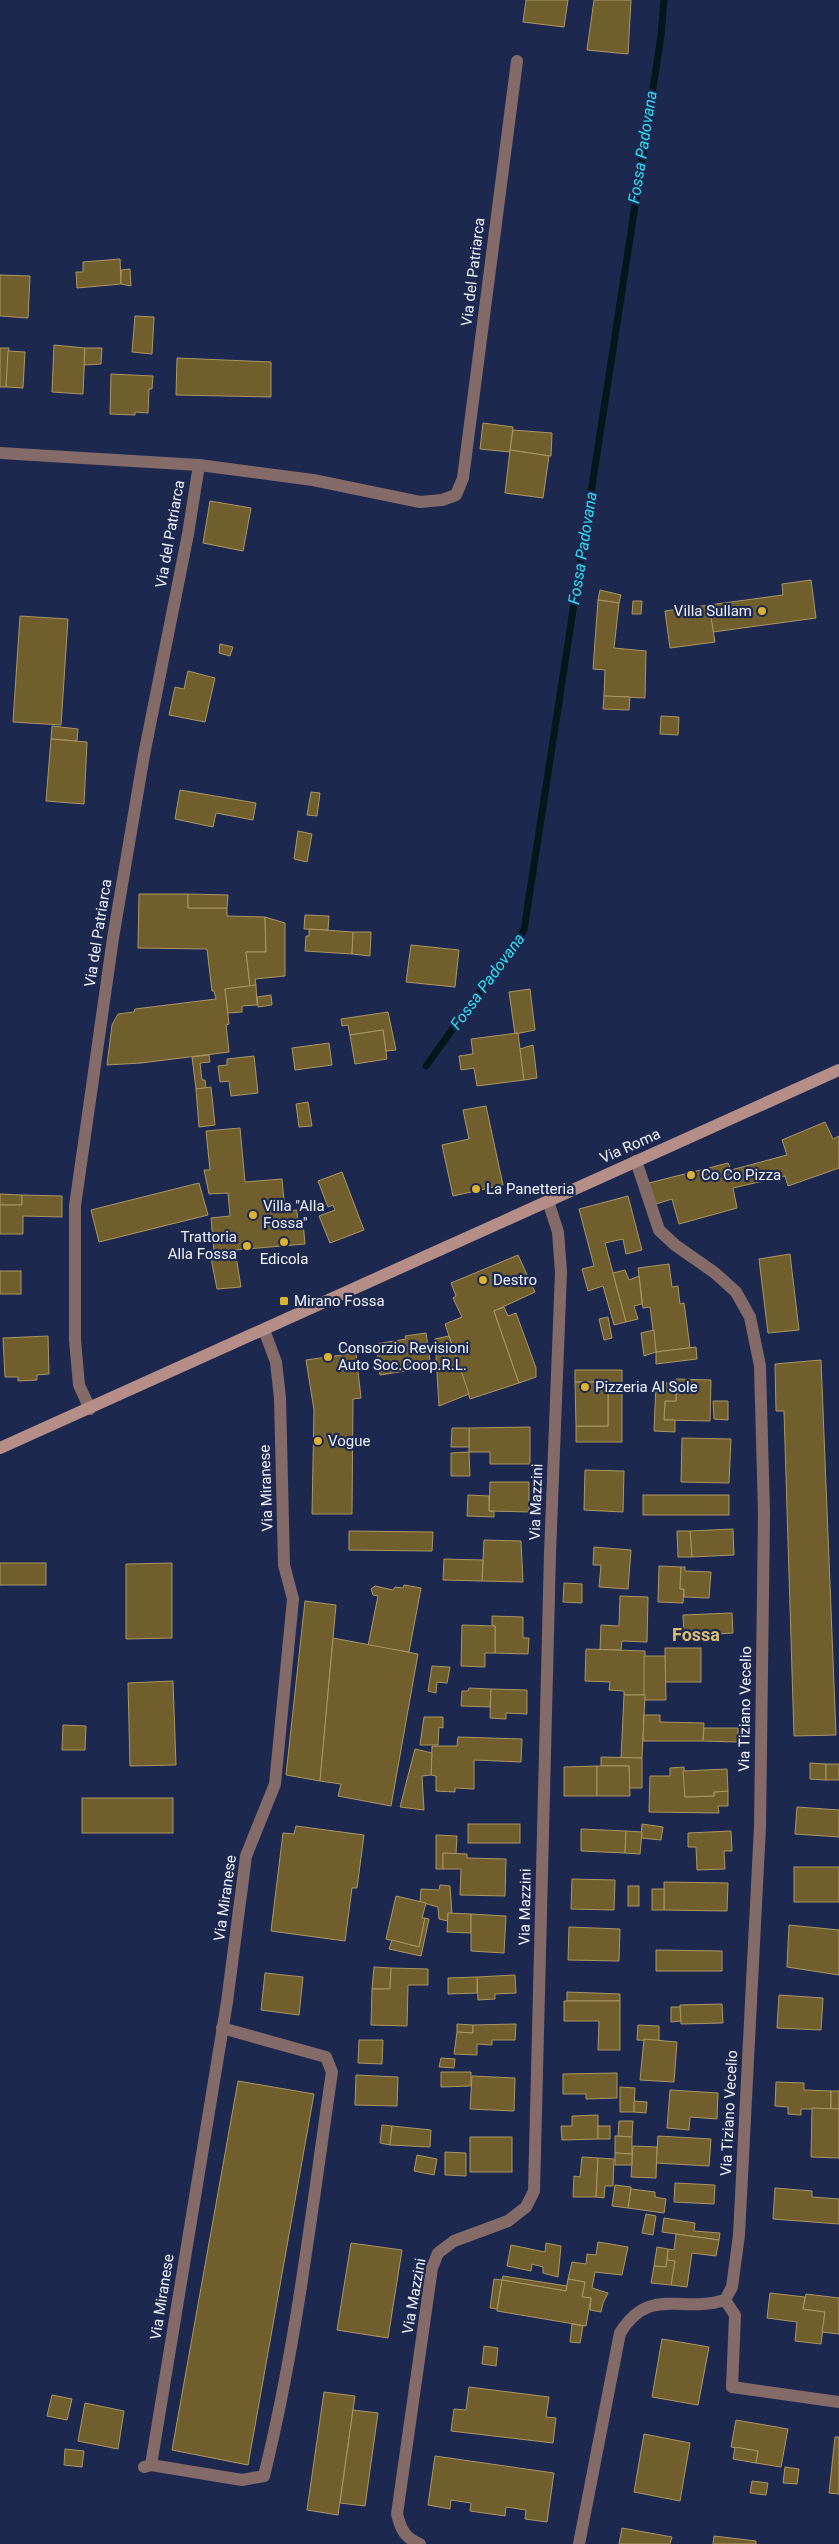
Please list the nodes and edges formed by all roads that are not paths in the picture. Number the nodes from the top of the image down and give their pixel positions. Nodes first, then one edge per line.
1 (518, 61) dead end
2 (0, 453) edge
3 (199, 465) junction
4 (839, 1070) edge
5 (636, 1161) junction
6 (548, 1201) junction
7 (264, 1330) junction
8 (90, 1409) junction
9 (0, 1448) edge
10 (222, 2028) junction
11 (725, 2300) junction
12 (839, 2402) edge
13 (420, 2544) edge
14 (579, 2544) edge

1 - 3 street, Via del Patriarca
2 - 3 street, Via del Patriarca
3 - 8 street, Via del Patriarca
4 - 5 main road, Via Roma
5 - 6 main road, Via Roma
5 - 11 street, Via Tiziano Vecelio
6 - 7 main road, Via Roma
6 - 13 street, Via Mazzini
7 - 8 main road
7 - 10 street, Via Miranese
8 - 9 main road
10 - 10 street, Via Miranese
11 - 12 street
11 - 14 street

